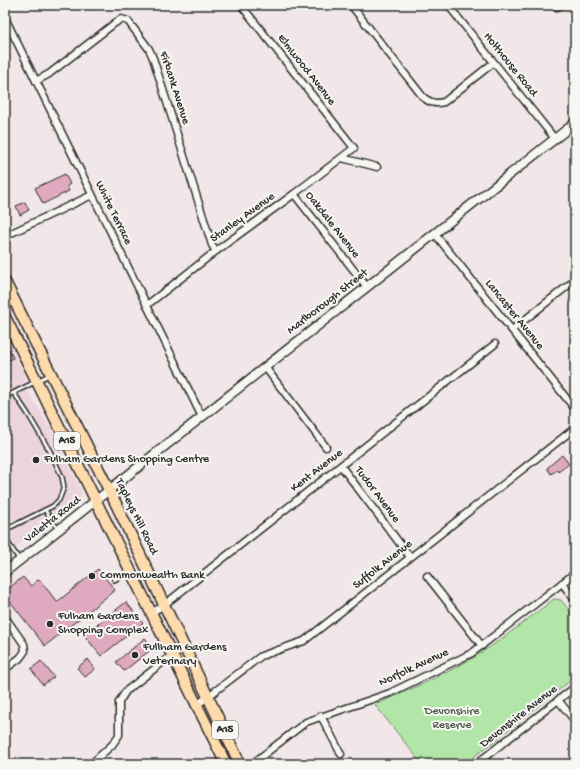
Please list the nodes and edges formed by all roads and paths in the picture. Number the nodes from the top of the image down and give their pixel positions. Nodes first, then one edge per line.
1 (241, 5) edge
2 (351, 5) edge
3 (448, 5) edge
4 (552, 5) edge
5 (561, 5) edge
6 (5, 18) edge
7 (7, 28) edge
8 (493, 63) junction
9 (36, 81) junction
10 (575, 123) edge
11 (555, 139) junction
12 (354, 148) joint
13 (342, 158) junction
14 (377, 167) dead end
15 (294, 194) junction
16 (92, 195) junction
17 (435, 234) junction
18 (5, 236) edge
19 (216, 251) junction
20 (575, 280) edge
21 (5, 282) edge
22 (367, 287) junction
23 (147, 305) junction
24 (5, 317) edge
25 (512, 330) junction
26 (495, 344) dead end
27 (265, 367) junction
28 (51, 375) junction
29 (37, 382) junction
30 (14, 393) junction
31 (5, 397) edge
32 (575, 409) edge
33 (202, 417) junction
34 (575, 428) edge
35 (326, 447) dead end
36 (341, 466) junction
37 (109, 491) junction
38 (96, 501) junction
39 (46, 510) junction
40 (5, 530) edge
41 (59, 530) junction
42 (5, 536) edge
43 (410, 557) junction
44 (20, 561) junction
45 (5, 572) edge
46 (131, 572) junction
47 (575, 573) edge
48 (427, 576) dead end
49 (114, 580) dead end
50 (562, 583) junction
51 (575, 600) edge
52 (164, 605) junction
53 (151, 613) junction
54 (5, 617) edge
55 (482, 646) junction
56 (185, 647) junction
57 (172, 655) junction
58 (5, 669) edge
59 (575, 687) edge
60 (209, 696) junction
61 (558, 700) junction
62 (197, 705) junction
63 (321, 716) junction
64 (575, 721) edge
65 (341, 754) dead end
66 (91, 764) edge
67 (226, 764) edge
68 (240, 764) edge
69 (252, 764) edge
70 (476, 764) edge

1 - 12 street, Elmwood Avenue
2 - 8 street
3 - 8 street, Holthouse Road
4 - 5 street
6 - 7 street, White Terrace
7 - 9 street, White Terrace
8 - 11 street, Holthouse Road
9 - 16 street, White Terrace
9 - 19 street, Firbank Avenue
10 - 11 street, Marlborough Street
11 - 17 street, Marlborough Street
12 - 13 street, Stanley Avenue
13 - 14 street
13 - 15 street, Stanley Avenue
15 - 19 street, Stanley Avenue
15 - 22 street, Oakdale Avenue
16 - 18 street
16 - 23 street, White Terrace
17 - 22 street, Marlborough Street
17 - 25 street, Lancaster Avenue
19 - 23 street, Stanley Avenue
20 - 25 street
21 - 28 main road, Tapleys Hill Road / A15
22 - 27 street, Marlborough Street
23 - 33 street, White Terrace
24 - 29 main road, A15
25 - 32 street, Lancaster Avenue
26 - 36 street, Kent Avenue
27 - 33 street, Marlborough Street
27 - 35 street
28 - 29 lane
28 - 37 main road, Tapleys Hill Road / A15
29 - 30 lane
29 - 38 main road, A15
30 - 31 lane
30 - 39 lane
33 - 37 street, Marlborough Street
34 - 43 street, Suffolk Avenue
36 - 43 street, Tudor Avenue
36 - 52 street, Kent Avenue
37 - 38 street, Marlborough Street
37 - 52 main road, Tapleys Hill Road / A15
38 - 41 street, Valetta Road
38 - 46 main road, A15
39 - 40 lane
39 - 41 lane
41 - 44 street, Valetta Road
42 - 44 lane
43 - 60 street, Suffolk Avenue
44 - 45 street, Valetta Road
46 - 49 lane
46 - 53 main road, A15
47 - 50 street, Norfolk Avenue
48 - 55 street
50 - 51 street
50 - 55 street, Norfolk Avenue
52 - 53 street, Kent Avenue
52 - 56 main road, Tapleys Hill Road / A15
53 - 57 main road, A15
54 - 58 street
55 - 63 street, Norfolk Avenue
56 - 57 street
56 - 60 main road, Tapleys Hill Road / A15
57 - 62 main road, A15
57 - 66 street
59 - 61 street, Devonshire Avenue
60 - 62 street, Suffolk Avenue
60 - 68 main road, Tapleys Hill Road / A15
61 - 64 street
61 - 70 street, Devonshire Avenue
62 - 67 main road, A15
63 - 65 street
63 - 69 street, Norfolk Avenue

